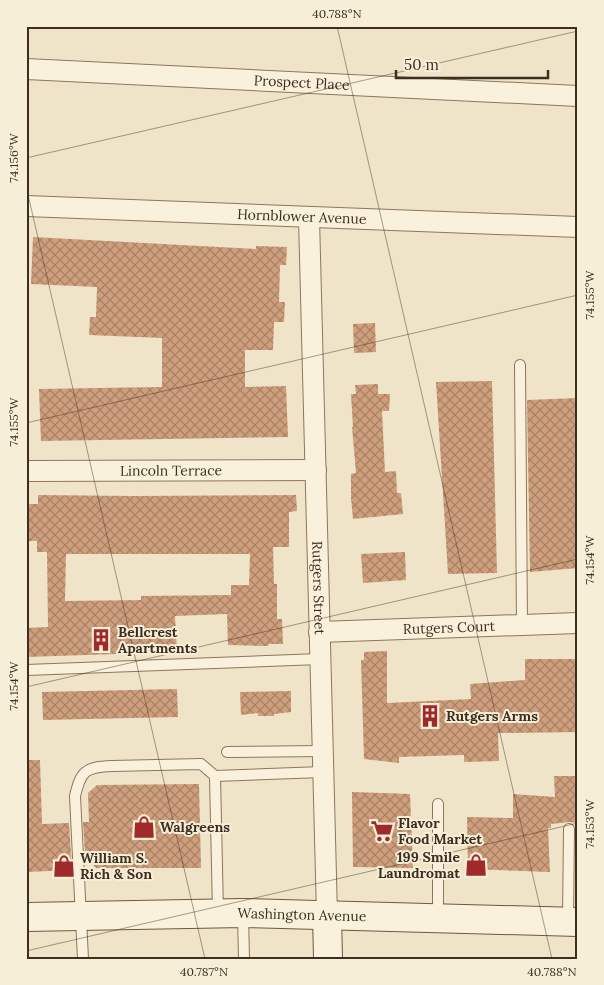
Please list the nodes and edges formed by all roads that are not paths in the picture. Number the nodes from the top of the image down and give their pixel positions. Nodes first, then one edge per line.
1 (26, 69) edge
2 (578, 96) edge
3 (26, 206) edge
4 (309, 218) junction
5 (578, 227) edge
6 (520, 365) dead end
7 (316, 470) junction
8 (26, 471) edge
9 (578, 623) edge
10 (522, 626) junction
11 (319, 632) junction
12 (320, 660) junction
13 (26, 670) edge
14 (227, 752) dead end
15 (322, 752) junction
16 (323, 772) junction
17 (215, 776) junction
18 (438, 804) dead end
19 (568, 829) dead end
20 (230, 914) junction
21 (327, 915) junction
22 (82, 916) junction
23 (26, 917) edge
24 (438, 917) junction
25 (573, 922) edge
26 (83, 959) edge
27 (244, 959) edge
28 (328, 959) edge

1 - 2 street, Prospect Place
3 - 4 street, Hornblower Avenue
4 - 5 street, Hornblower Avenue
4 - 7 street, Rutgers Street
6 - 10 lane
7 - 8 street, Lincoln Terrace
7 - 11 street, Rutgers Street
9 - 10 street, Rutgers Court
10 - 11 street, Rutgers Court
11 - 12 street, Rutgers Street
12 - 13 lane
12 - 15 street, Rutgers Street
14 - 15 lane
15 - 16 street, Rutgers Street
16 - 17 lane
16 - 21 street, Rutgers Street
17 - 20 lane
17 - 22 lane
18 - 24 lane
19 - 25 lane
20 - 21 main road, Washington Avenue
20 - 22 main road, Washington Avenue
20 - 27 lane
21 - 24 main road, Washington Avenue
21 - 28 main road, Rutgers Street
22 - 23 main road, Washington Avenue
22 - 26 lane
24 - 25 main road, Washington Avenue

